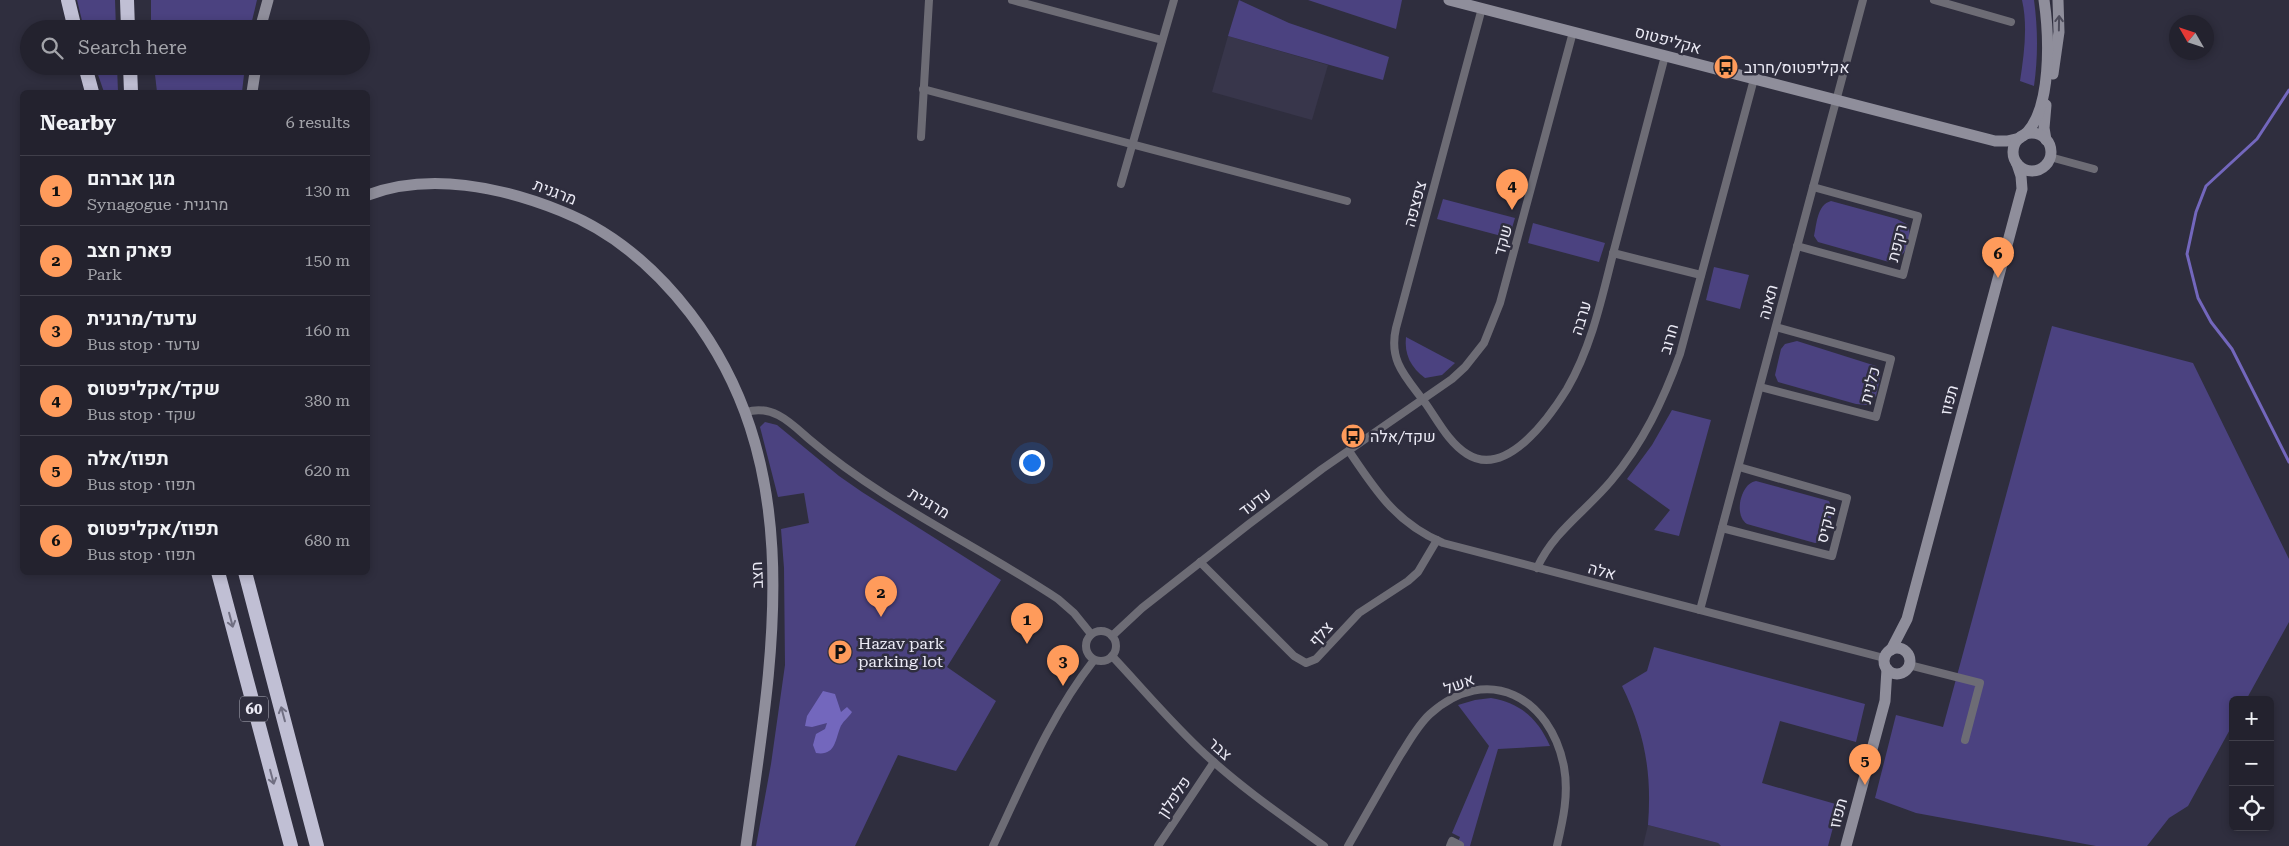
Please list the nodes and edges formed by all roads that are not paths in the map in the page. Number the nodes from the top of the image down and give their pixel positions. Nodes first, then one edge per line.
1 (68, 0) edge
2 (126, 0) edge
3 (268, 0) edge
4 (929, 0) edge
5 (1012, 0) edge
6 (1174, 0) edge
7 (1449, 0) edge
8 (1863, 0) edge
9 (1934, 0) edge
10 (2044, 0) edge
11 (2058, 0) edge
12 (1482, 8) junction
13 (74, 20) edge
14 (127, 20) edge
15 (262, 20) edge
16 (2011, 22) dead end
17 (1573, 32) junction
18 (1162, 40) junction
19 (1665, 56) junction
20 (87, 75) edge
21 (130, 75) edge
22 (255, 75) edge
23 (1754, 79) junction
24 (923, 88) junction
25 (91, 90) edge
26 (131, 90) edge
27 (252, 90) edge
28 (1837, 100) junction
29 (2022, 136) junction
30 (921, 137) dead end
31 (2046, 140) junction
32 (1995, 141) junction
33 (1132, 144) junction
34 (2050, 157) junction
35 (2016, 162) junction
36 (2038, 169) junction
37 (2094, 169) dead end
38 (1121, 184) dead end
39 (1813, 187) junction
40 (2022, 189) junction
41 (370, 194) edge
42 (1347, 201) dead end
43 (1798, 246) junction
44 (1613, 253) junction
45 (1701, 275) junction
46 (694, 318) joint
47 (1776, 327) junction
48 (1760, 387) junction
49 (1423, 400) junction
50 (746, 412) junction
51 (1349, 450) junction
52 (1739, 467) junction
53 (1722, 528) junction
54 (1437, 540) junction
55 (1200, 562) junction
56 (1537, 568) junction
57 (219, 575) edge
58 (246, 575) edge
59 (1700, 610) junction
60 (1907, 619) junction
61 (1091, 634) junction
62 (1112, 636) junction
63 (1112, 656) junction
64 (1887, 659) junction
65 (1094, 660) junction
66 (1906, 664) junction
67 (1885, 701) junction
68 (1965, 740) dead end
69 (1214, 762) junction
70 (1460, 845) dead end
71 (290, 846) edge
72 (318, 846) edge
73 (746, 846) edge
74 (993, 846) edge
75 (1158, 846) edge
76 (1324, 846) edge
77 (1348, 846) edge
78 (1450, 846) edge
79 (1557, 846) edge
80 (1846, 846) edge

1 - 13 highway
2 - 14 highway
3 - 15 street
4 - 24 street
5 - 18 street
6 - 18 street
7 - 12 street, אקליפטוס
8 - 28 street, תאנה
9 - 16 street
10 - 29 street
31 -> 11 street
12 - 17 street, אקליפטוס
12 - 49 street, צפצפה
17 - 19 street, אקליפטוס
17 - 49 street, שקד
18 - 33 street
19 - 23 street, אקליפטוס
19 - 44 street, ערבה
20 - 25 highway
21 - 26 highway
22 - 27 street
23 - 28 street, אקליפטוס
23 - 45 street, חרוב
24 - 30 street
24 - 33 street
28 - 32 street, אקליפטוס
28 - 39 street, תאנה
29 - 31 street
29 - 32 street, אקליפטוס
29 - 35 street
31 - 34 street
32 - 35 street, אקליפטוס
33 - 38 street
33 - 42 street
34 - 36 street
34 - 37 street
35 - 36 street
35 - 40 street, תפוז
36 - 40 street, תפוז
39 - 43 street, תאנה
39 - 43 street, רקפת
40 - 60 street, תפוז
41 - 46 street, מרגנית
43 - 47 street, תאנה
44 - 45 street
44 - 49 street, ערבה
45 - 56 street, חרוב
46 - 50 street, חצב
47 - 48 street, תאנה
47 - 48 street, כלנית
48 - 52 street, תאנה
49 - 51 street, עדעד
50 - 61 street, מרגנית
50 - 73 street, חצב
51 - 54 street, אלה
51 - 55 street, עדעד
52 - 53 street, תאנה
52 - 53 street, נרקיס
53 - 59 street, תאנה
54 - 55 street, צלף
54 - 56 street, אלה
55 - 62 street, עדעד
56 - 59 street, אלה
57 -> 71 highway, 60
72 -> 58 highway, 60
59 - 64 street, אלה
60 - 64 street, תפוז
60 - 66 street, תפוז
61 - 62 street
61 - 65 street
62 - 63 street
63 - 65 street
63 - 69 street, צבר
64 - 66 street
64 - 66 street
64 - 67 street, תפוז
65 - 74 street
66 - 67 street, תפוז
66 - 68 street
67 - 80 street, תפוז
69 - 75 street, פלפלון
69 - 76 street, צבר
70 - 78 street
77 - 79 street, אשל

